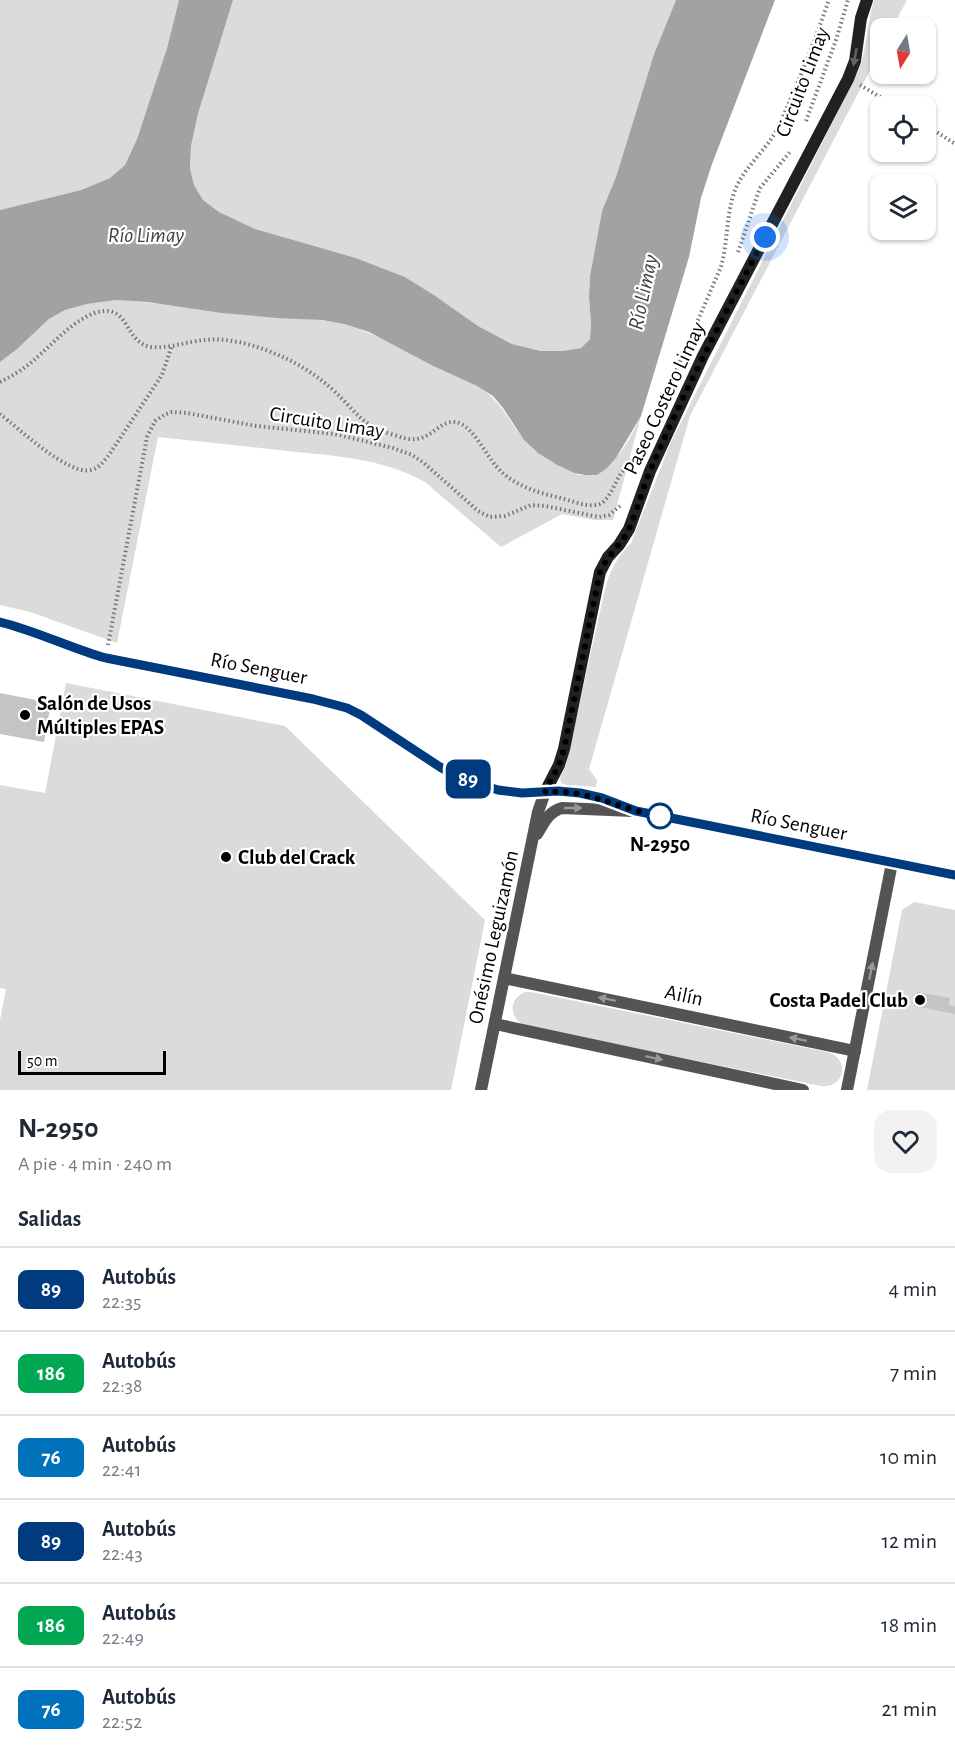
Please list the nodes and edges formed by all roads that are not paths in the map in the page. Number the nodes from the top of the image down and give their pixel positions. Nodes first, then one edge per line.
1 (867, 0) edge
2 (0, 622) edge
3 (545, 792) junction
4 (636, 811) junction
5 (532, 843) junction
6 (892, 863) junction
7 (955, 875) edge
8 (504, 978) junction
9 (495, 1024) junction
10 (855, 1051) junction
11 (481, 1090) edge
12 (803, 1090) edge
13 (847, 1090) edge

1 -> 3 main road, Paseo Costero Limay
2 - 3 main road, Río Senguer
3 - 4 main road, Río Senguer
3 - 5 street, Onésimo Leguizamón
5 -> 4 street, Río Senguer
4 - 6 main road, Río Senguer
5 - 8 street, Onésimo Leguizamón
6 - 7 main road, Río Senguer
10 -> 6 street
8 - 9 street, Onésimo Leguizamón
10 -> 8 street, Ailín
9 - 11 street, Onésimo Leguizamón
9 -> 12 street
10 - 13 street

